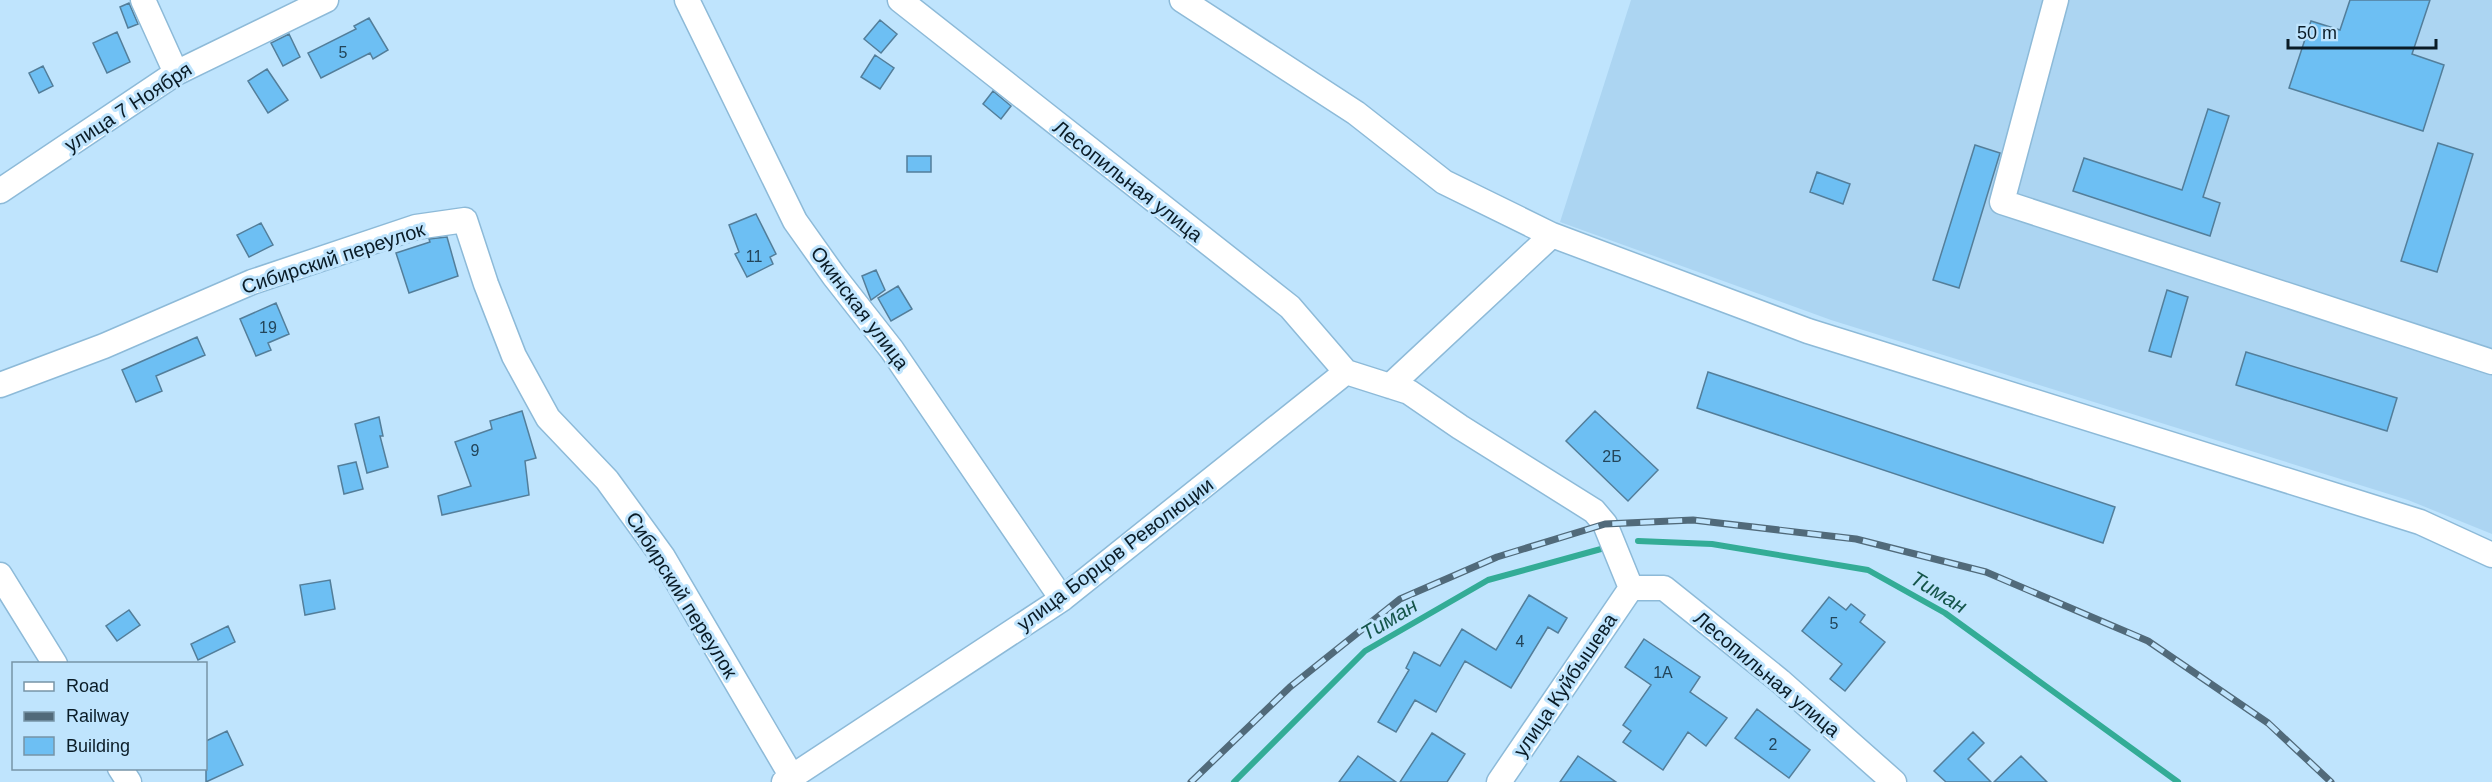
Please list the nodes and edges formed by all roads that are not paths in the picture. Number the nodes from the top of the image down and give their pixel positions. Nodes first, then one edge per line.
1 (143, 0) edge
2 (326, 0) edge
3 (687, 0) edge
4 (900, 0) edge
5 (1182, 0) edge
6 (2056, 0) edge
7 (176, 73) junction
8 (0, 191) edge
9 (1552, 236) junction
10 (2492, 362) edge
11 (1346, 372) junction
12 (0, 385) edge
13 (1390, 386) junction
14 (2492, 555) edge
15 (0, 575) edge
16 (1631, 588) junction
17 (1062, 599) junction
18 (54, 662) edge
19 (788, 780) edge
20 (1499, 782) edge
21 (1894, 782) edge

1 - 7 street
2 - 7 street, улица 7 Ноября
3 - 17 street, Окинская улица
4 - 11 street, Лесопильная улица
5 - 9 street
6 - 10 street
7 - 8 street, улица 7 Ноября
9 - 13 street
9 - 14 street
11 - 13 street
11 - 17 street, улица Борцов Революции
12 - 19 street, Сибирский переулок
13 - 16 street
15 - 18 street
16 - 20 street, улица Куйбышева
16 - 21 street, Лесопильная улица
17 - 19 street, улица Борцов Революции

